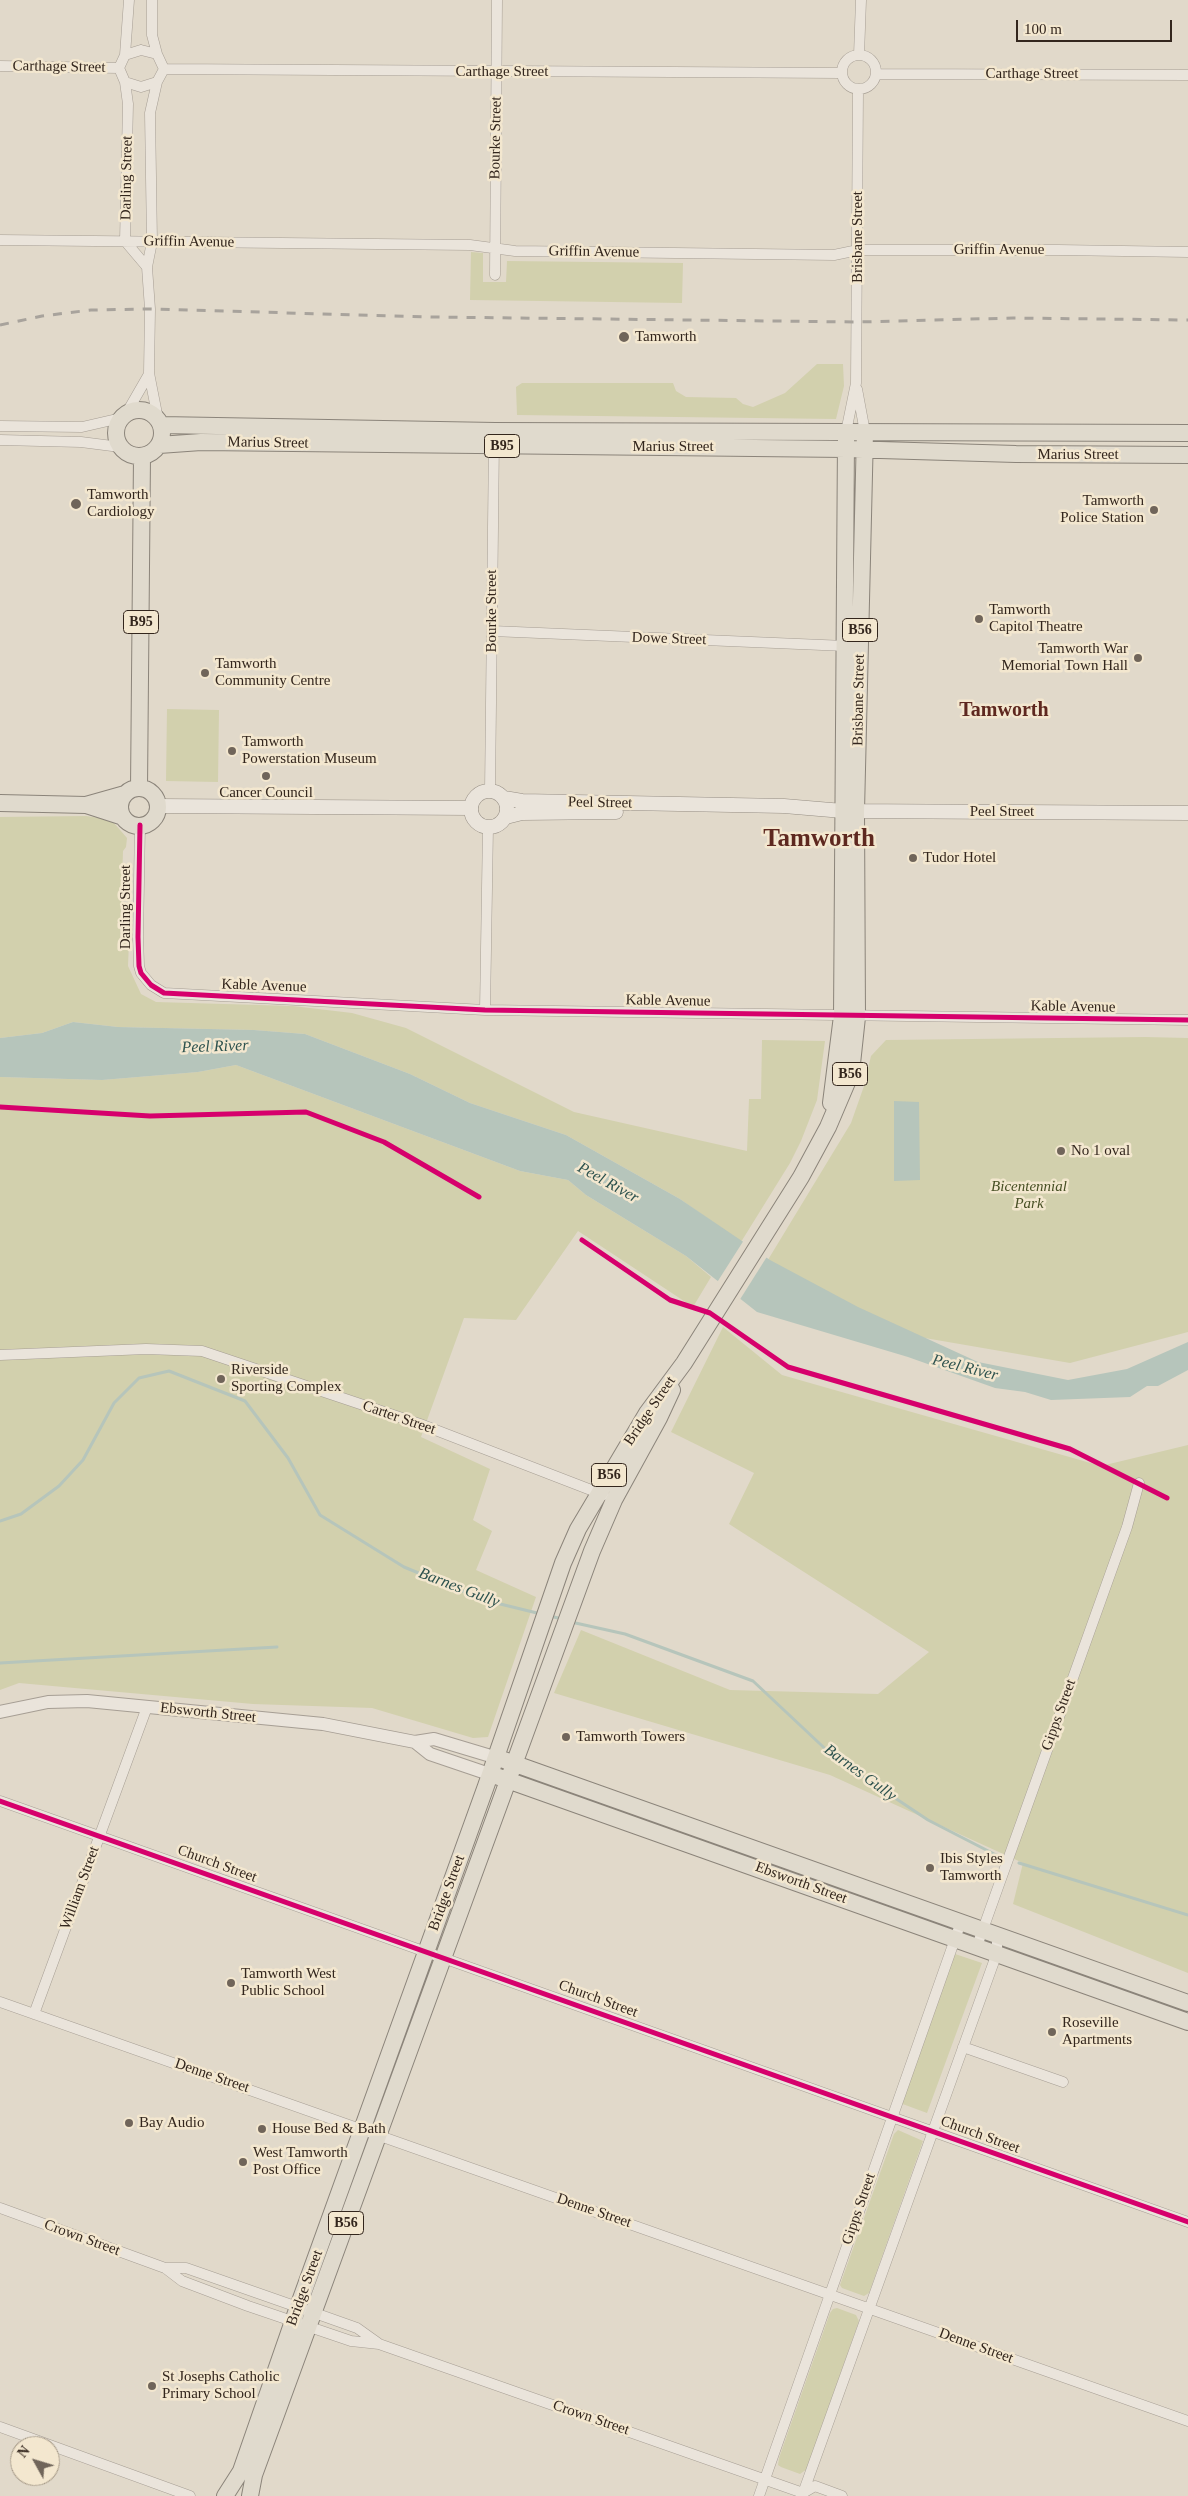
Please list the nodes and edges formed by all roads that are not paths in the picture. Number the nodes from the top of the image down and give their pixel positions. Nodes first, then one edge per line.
1 (129, 0) edge
2 (152, 0) edge
3 (497, 0) edge
4 (861, 0) edge
5 (157, 54) junction
6 (125, 55) junction
7 (860, 55) junction
8 (0, 66) edge
9 (119, 68) junction
10 (164, 69) junction
11 (497, 72) junction
12 (841, 73) junction
13 (876, 74) junction
14 (1188, 75) edge
15 (124, 82) junction
16 (158, 82) junction
17 (858, 90) junction
18 (0, 240) edge
19 (126, 241) junction
20 (152, 242) junction
21 (495, 248) junction
22 (858, 250) junction
23 (1188, 252) edge
24 (147, 268) junction
25 (495, 275) dead end
26 (149, 373) junction
27 (856, 383) junction
28 (123, 416) junction
29 (159, 422) junction
30 (0, 426) edge
31 (865, 432) junction
32 (1188, 433) edge
33 (494, 439) junction
34 (0, 440) edge
35 (846, 440) junction
36 (159, 445) junction
37 (120, 447) junction
38 (864, 449) junction
39 (142, 456) junction
40 (1188, 456) edge
41 (492, 631) junction
42 (846, 646) junction
43 (132, 791) junction
44 (490, 791) junction
45 (504, 798) junction
46 (0, 803) edge
47 (86, 805) junction
48 (158, 806) junction
49 (471, 808) junction
50 (817, 810) junction
51 (850, 811) junction
52 (1188, 813) edge
53 (123, 817) junction
54 (506, 817) junction
55 (140, 826) junction
56 (488, 827) junction
57 (151, 986) joint
58 (485, 1010) junction
59 (849, 1016) junction
60 (1188, 1020) edge
61 (0, 1355) edge
62 (684, 1363) junction
63 (1139, 1483) dead end
64 (598, 1493) junction
65 (614, 1500) junction
66 (146, 1707) junction
67 (0, 1712) edge
68 (415, 1742) junction
69 (494, 1757) junction
70 (513, 1763) junction
71 (489, 1774) junction
72 (506, 1780) junction
73 (0, 1801) edge
74 (99, 1835) junction
75 (961, 1922) junction
76 (990, 1933) junction
77 (956, 1939) junction
78 (977, 1946) junction
79 (426, 1951) junction
80 (997, 1954) junction
81 (442, 1956) junction
82 (0, 2002) edge
83 (1188, 2003) edge
84 (34, 2014) junction
85 (1188, 2022) edge
86 (963, 2046) junction
87 (1063, 2082) dead end
88 (891, 2116) junction
89 (362, 2129) junction
90 (931, 2131) junction
91 (378, 2134) junction
92 (0, 2208) edge
93 (1188, 2222) edge
94 (165, 2268) junction
95 (830, 2294) junction
96 (871, 2308) junction
97 (303, 2317) junction
98 (379, 2344) junction
99 (1188, 2421) edge
100 (0, 2427) edge
101 (765, 2480) junction
102 (803, 2495) edge
103 (190, 2496) edge
104 (227, 2496) edge
105 (242, 2496) edge
106 (250, 2496) edge
107 (759, 2496) edge
108 (842, 2496) edge

1 - 6 street
2 - 5 street
3 - 11 street, Bourke Street
4 - 7 street
5 - 6 street
5 - 10 street
6 - 9 street
7 - 12 street
7 - 13 street
8 - 9 street, Carthage Street
9 - 15 street
10 - 11 street, Carthage Street
10 - 16 street
11 - 12 street, Carthage Street
11 - 21 street, Bourke Street
12 - 17 street
13 - 14 street, Carthage Street
13 - 17 street
15 - 16 street
15 - 19 street, Darling Street
16 - 20 street, Darling Street
17 - 22 street, Brisbane Street
18 - 19 street, Griffin Avenue
19 - 20 street, Griffin Avenue
19 - 24 street, Darling Street
20 - 21 street, Griffin Avenue
20 - 24 street, Darling Street
21 - 22 street, Griffin Avenue
21 - 25 street, Bourke Street
22 - 23 street, Griffin Avenue
22 - 27 street, Brisbane Street
24 - 26 street, Darling Street
26 - 28 street, Darling Street
26 - 29 street, Darling Street
27 - 31 street, Brisbane Street
27 - 35 street, Brisbane Street
28 - 29 main road, B95
28 - 30 street
28 - 37 main road
29 - 33 main road, Marius Street / B95
29 - 36 main road
31 - 32 main road, Marius Street
31 - 35 main road, Marius Street
31 - 38 main road, Brisbane Street / B56
33 - 35 main road, Marius Street / B95
33 - 36 main road, Marius Street / B95
33 - 41 street, Bourke Street
34 - 37 street
35 - 38 main road, Marius Street
35 - 42 main road, Brisbane Street / B56
36 - 39 main road, B95
37 - 39 main road
38 - 40 main road, Marius Street
38 - 51 main road, Brisbane Street / B56
39 - 43 main road, B95
41 - 42 street, Dowe Street
41 - 44 street, Bourke Street
42 - 51 main road, Brisbane Street / B56
43 - 47 main road
43 - 48 main road
43 - 53 main road, B95
44 - 45 main road
44 - 49 main road
45 - 50 main road, Peel Street
45 - 54 main road
46 - 47 main road
47 - 53 main road
48 - 49 main road
48 - 55 main road
49 - 56 main road
50 - 51 main road, Peel Street
50 - 54 main road, Peel Street
51 - 52 main road, Peel Street
51 - 59 main road, Brisbane Street / B56
53 - 55 main road
54 - 56 main road
55 - 57 street, Darling Street
56 - 58 street
57 - 58 street, Kable Avenue
58 - 59 street, Kable Avenue
59 - 60 street, Kable Avenue
59 - 62 main road, Bridge Street / B56
61 - 64 street, Carter Street
62 - 64 main road, Bridge Street / B56
62 - 65 main road, Bridge Street / B56
63 - 76 street, Gipps Street
64 - 65 street, Carter Street
64 - 69 main road, Bridge Street / B56
65 - 70 main road, Bridge Street / B56
66 - 67 street, Ebsworth Street
66 - 68 street, Ebsworth Street
66 - 74 street, William Street
68 - 69 street, Ebsworth Street
68 - 71 street, Ebsworth Street
69 - 70 main road, Ebsworth Street
69 - 71 main road, Bridge Street / B56
70 - 72 main road, Bridge Street / B56
70 - 75 main road, Ebsworth Street
71 - 72 main road, Ebsworth Street
71 - 79 main road, Bridge Street / B56
72 - 77 main road, Ebsworth Street
72 - 81 main road, Bridge Street / B56
73 - 74 street, Church Street
74 - 79 street, Church Street
74 - 84 street, William Street
75 - 76 main road, Ebsworth Street
75 - 77 street, Gipps Street
76 - 78 street, Gipps Street
76 - 80 street, Gipps Street
76 - 83 main road, Ebsworth Street
77 - 78 main road, Ebsworth Street
77 - 88 street, Gipps Street
78 - 80 main road, Ebsworth Street
79 - 81 street, Church Street
79 - 89 main road, Bridge Street / B56
80 - 85 main road, Ebsworth Street
80 - 86 street, Gipps Street
81 - 88 street, Church Street
81 - 91 main road, Bridge Street / B56
82 - 84 street, Denne Street
84 - 89 street, Denne Street
86 - 87 street
86 - 90 street, Gipps Street
88 - 90 street, Church Street
88 - 95 street, Gipps Street
89 - 91 street, Denne Street
89 - 97 main road, Bridge Street / B56
90 - 93 street, Church Street
90 - 96 street, Gipps Street
91 - 95 street, Denne Street
91 - 97 main road, Bridge Street / B56
92 - 94 street, Crown Street
94 - 97 street, Crown Street
94 - 97 street, Crown Street
95 - 96 street, Denne Street
95 - 101 street, Gipps Street
96 - 99 street, Denne Street
96 - 102 street, Gipps Street
97 - 98 street, Crown Street
97 - 98 street, Crown Street
97 - 104 main road, Bridge Street / B56
97 - 106 main road, Bridge Street / B56
98 - 101 street, Crown Street
100 - 103 street
101 - 102 street, Crown Street
101 - 107 street, Gipps Street
102 - 108 street, Crown Street
104 - 105 main road, B56

